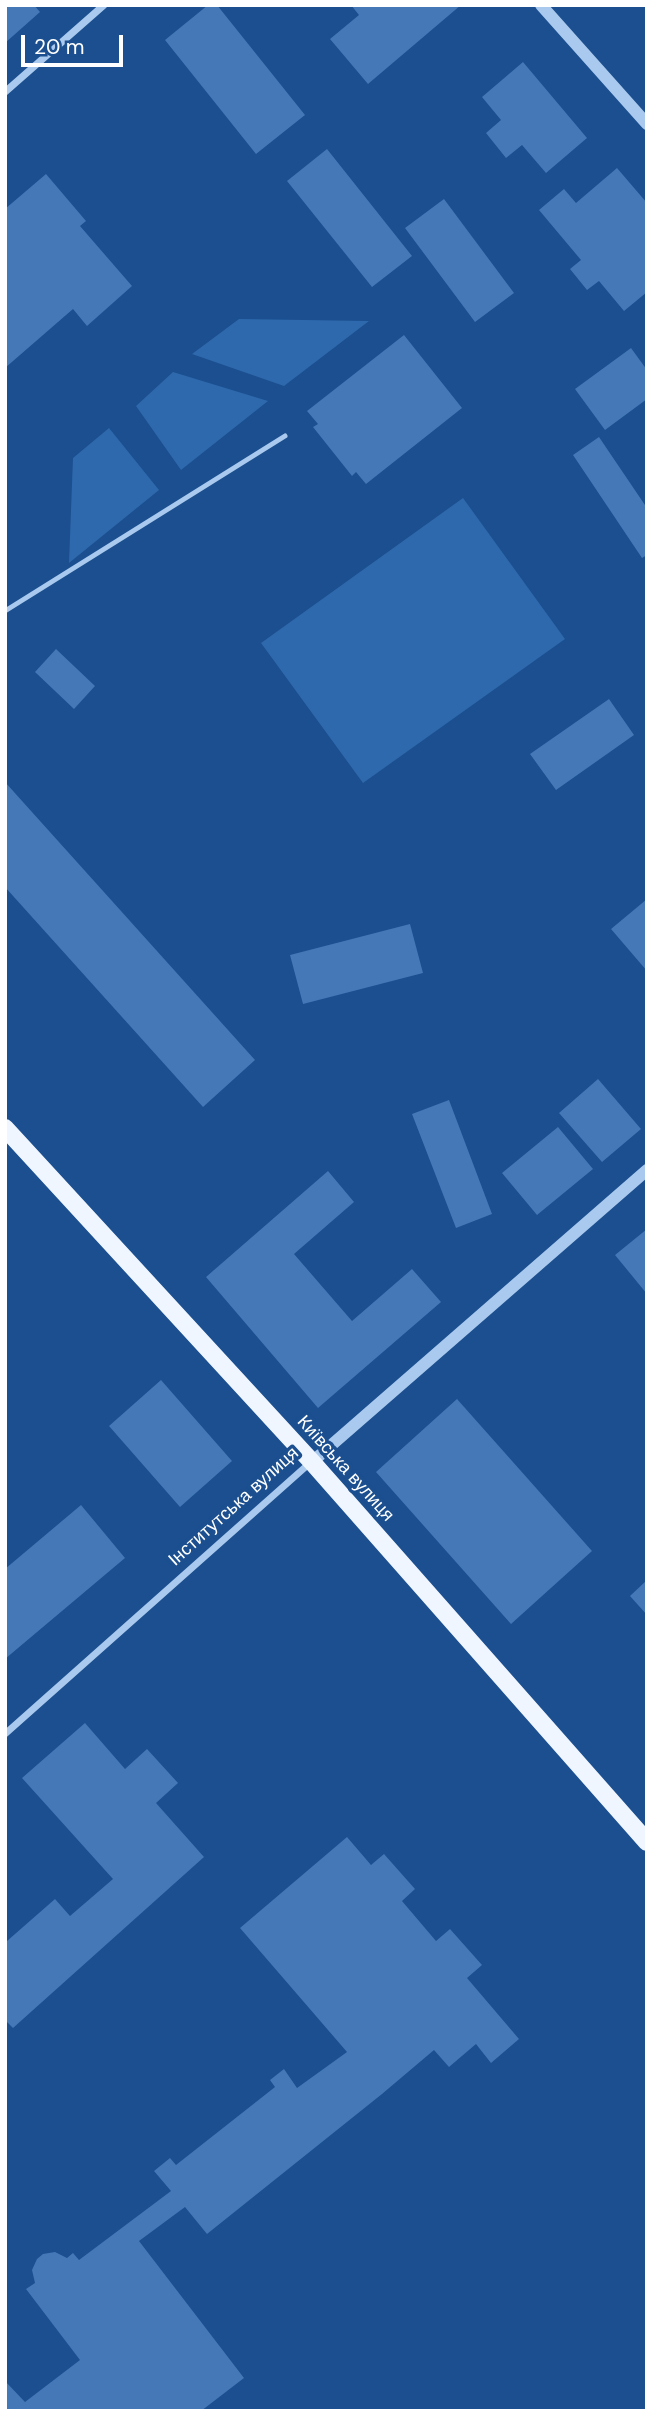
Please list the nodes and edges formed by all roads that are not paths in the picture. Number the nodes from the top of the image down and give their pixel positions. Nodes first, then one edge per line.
1 (104, 5) edge
2 (541, 5) edge
3 (5, 92) edge
4 (647, 124) edge
5 (285, 436) dead end
6 (5, 611) edge
7 (5, 1128) edge
8 (647, 1170) edge
9 (312, 1462) junction
10 (5, 1734) edge
11 (647, 1842) edge

1 - 3 street
2 - 4 street
5 - 6 lane
7 - 9 main road, Київська вулиця
8 - 9 street, Інститутська вулиця
9 - 10 street, Інститутська вулиця
9 - 11 main road, Київська вулиця

